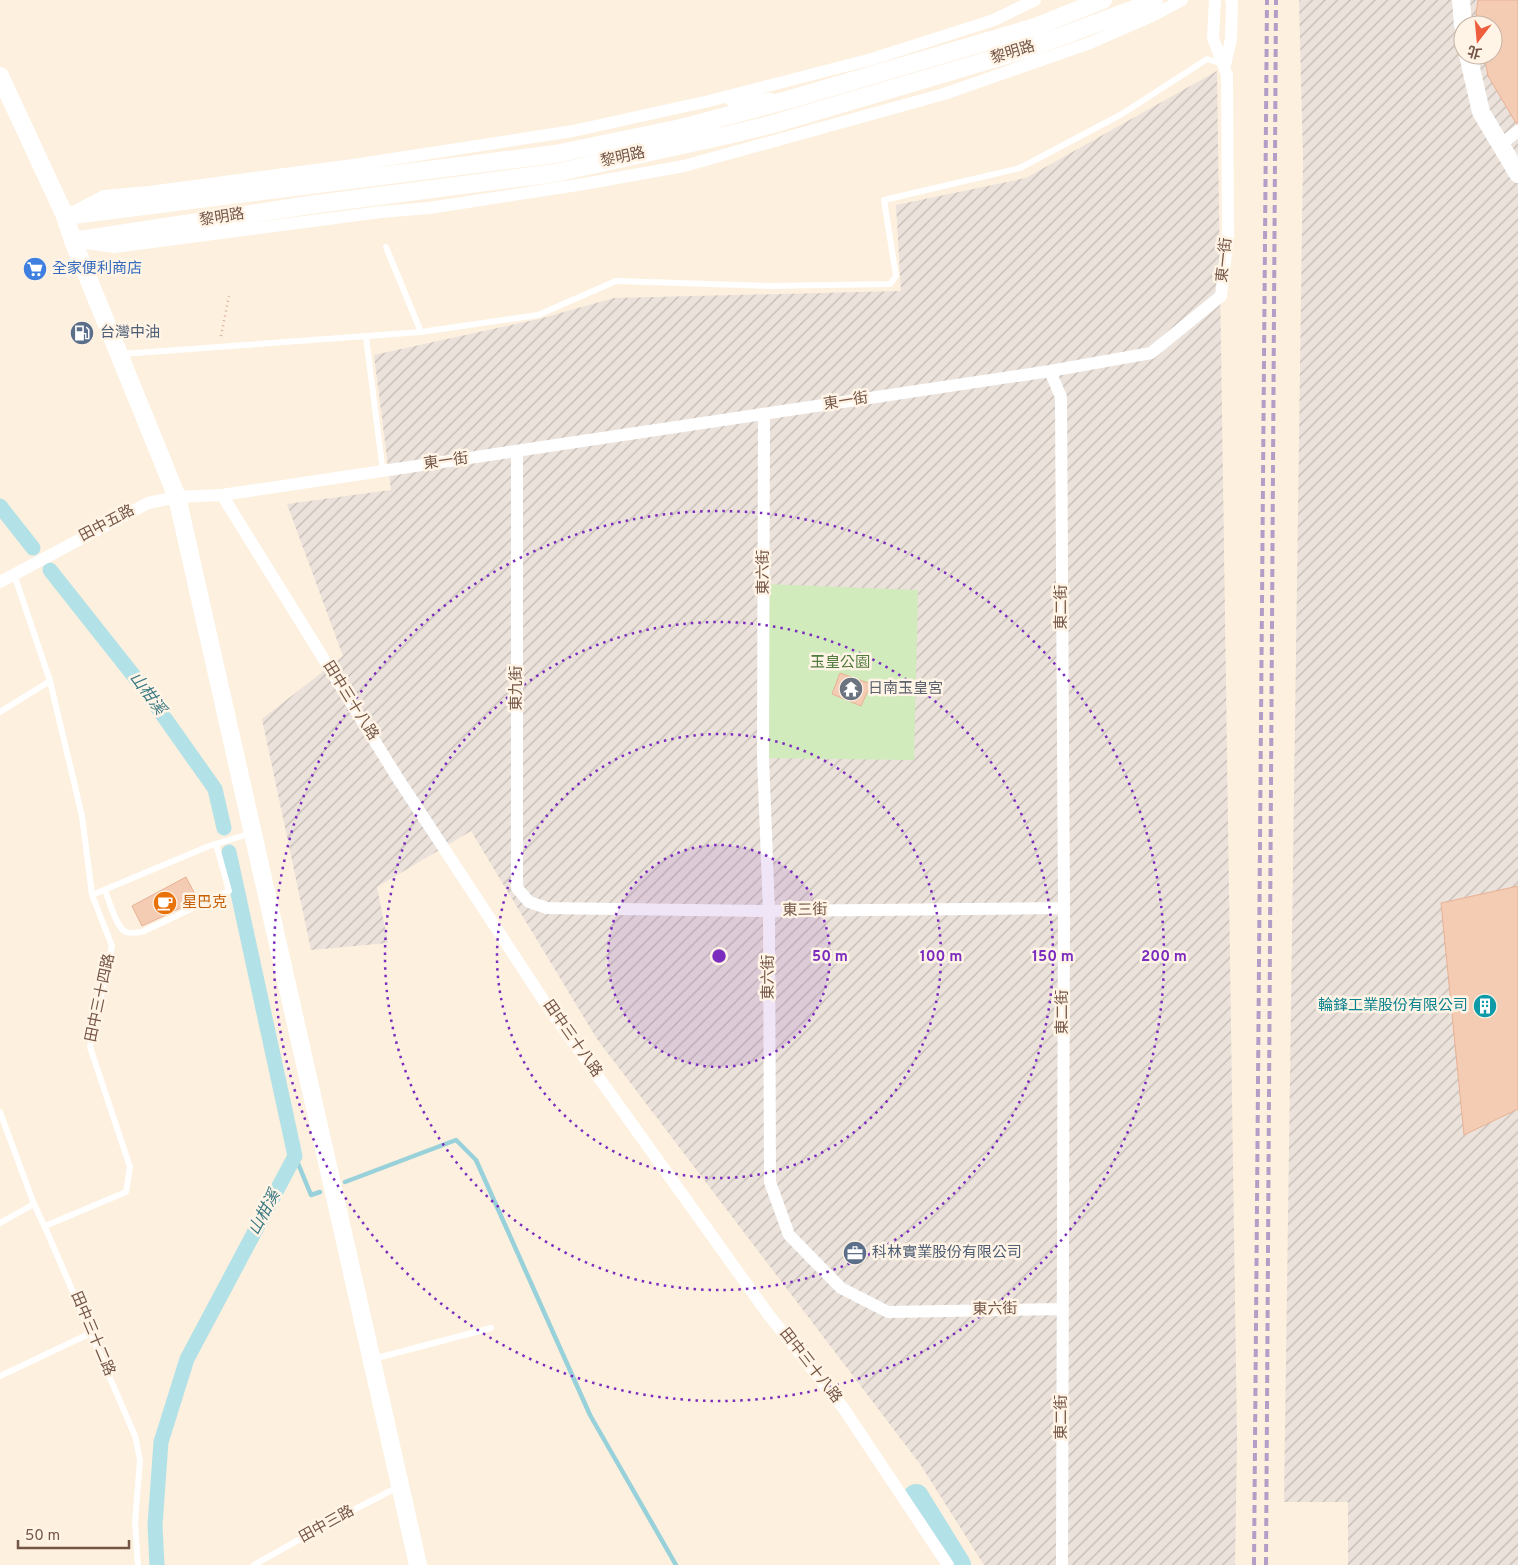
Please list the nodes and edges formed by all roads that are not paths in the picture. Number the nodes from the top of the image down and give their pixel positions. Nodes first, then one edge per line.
1 (1035, 0) edge
2 (1103, 0) edge
3 (1154, 0) edge
4 (1182, 0) edge
5 (1215, 0) edge
6 (1231, 0) edge
7 (1461, 0) edge
8 (1462, 15) edge
9 (1224, 65) junction
10 (1470, 65) edge
11 (0, 76) edge
12 (791, 99) junction
13 (709, 100) junction
14 (1518, 130) edge
15 (776, 132) junction
16 (1500, 144) junction
17 (436, 152) junction
18 (1518, 174) edge
19 (371, 177) junction
20 (414, 192) junction
21 (381, 212) junction
22 (65, 216) junction
23 (73, 241) junction
24 (386, 247) dead end
25 (421, 332) junction
26 (366, 337) junction
27 (120, 354) junction
28 (1050, 371) junction
29 (764, 414) junction
30 (517, 452) junction
31 (383, 472) junction
32 (222, 496) junction
33 (177, 498) junction
34 (14, 574) junction
35 (0, 582) edge
36 (50, 681) junction
37 (0, 712) edge
38 (253, 833) junction
39 (216, 844) junction
40 (105, 890) junction
41 (92, 895) junction
42 (547, 908) joint
43 (1064, 908) junction
44 (769, 912) junction
45 (0, 1112) edge
46 (34, 1204) junction
47 (0, 1223) edge
48 (45, 1226) junction
49 (1062, 1309) junction
50 (491, 1328) dead end
51 (91, 1333) junction
52 (372, 1360) junction
53 (0, 1376) edge
54 (401, 1486) junction
55 (138, 1565) edge
56 (254, 1565) edge
57 (418, 1565) edge
58 (948, 1565) edge
59 (1062, 1565) edge

1 - 13 street
2 - 12 street, 黎明路
3 - 15 street, 黎明路
4 - 15 street
5 - 9 street
6 - 9 street
7 - 8 street
9 - 25 lane
9 - 28 street, 東一街
10 - 16 street
11 - 22 street
12 - 13 street
12 - 19 street, 黎明路
13 - 17 street
14 - 16 street
15 - 20 street, 黎明路
15 - 21 street
16 - 18 street
17 - 19 street
17 - 22 street
19 - 22 street, 黎明路
20 - 21 street
20 - 23 street, 黎明路
21 - 23 street
22 - 23 street
23 - 27 street
24 - 25 lane
25 - 26 lane
26 - 27 lane
26 - 31 lane
27 - 33 street
28 - 29 street, 東一街
28 - 43 street, 東二街
29 - 30 street, 東一街
29 - 44 street, 東六街
30 - 31 street, 東一街
30 - 42 street, 東九街
31 - 32 street, 東一街
32 - 33 street, 田中五路
32 - 58 street, 田中三十八路
33 - 34 street, 田中五路
33 - 38 street
34 - 35 street, 田中五路
34 - 36 lane, 田中三十四路
36 - 37 lane
36 - 41 lane, 田中三十四路
38 - 39 lane
38 - 52 street
39 - 40 lane
39 - 40 lane
40 - 41 lane
41 - 48 lane, 田中三十四路
42 - 44 street, 東三街
43 - 44 street, 東三街
43 - 49 street, 東二街
44 - 49 street, 東六街
45 - 46 lane, 田中三十二路
46 - 47 lane
46 - 48 lane, 田中三十二路
48 - 51 lane, 田中三十二路
49 - 59 street, 東二街
50 - 52 lane
51 - 53 lane
51 - 55 lane, 田中三十二路
52 - 54 street
54 - 56 lane, 田中三路
54 - 57 street

